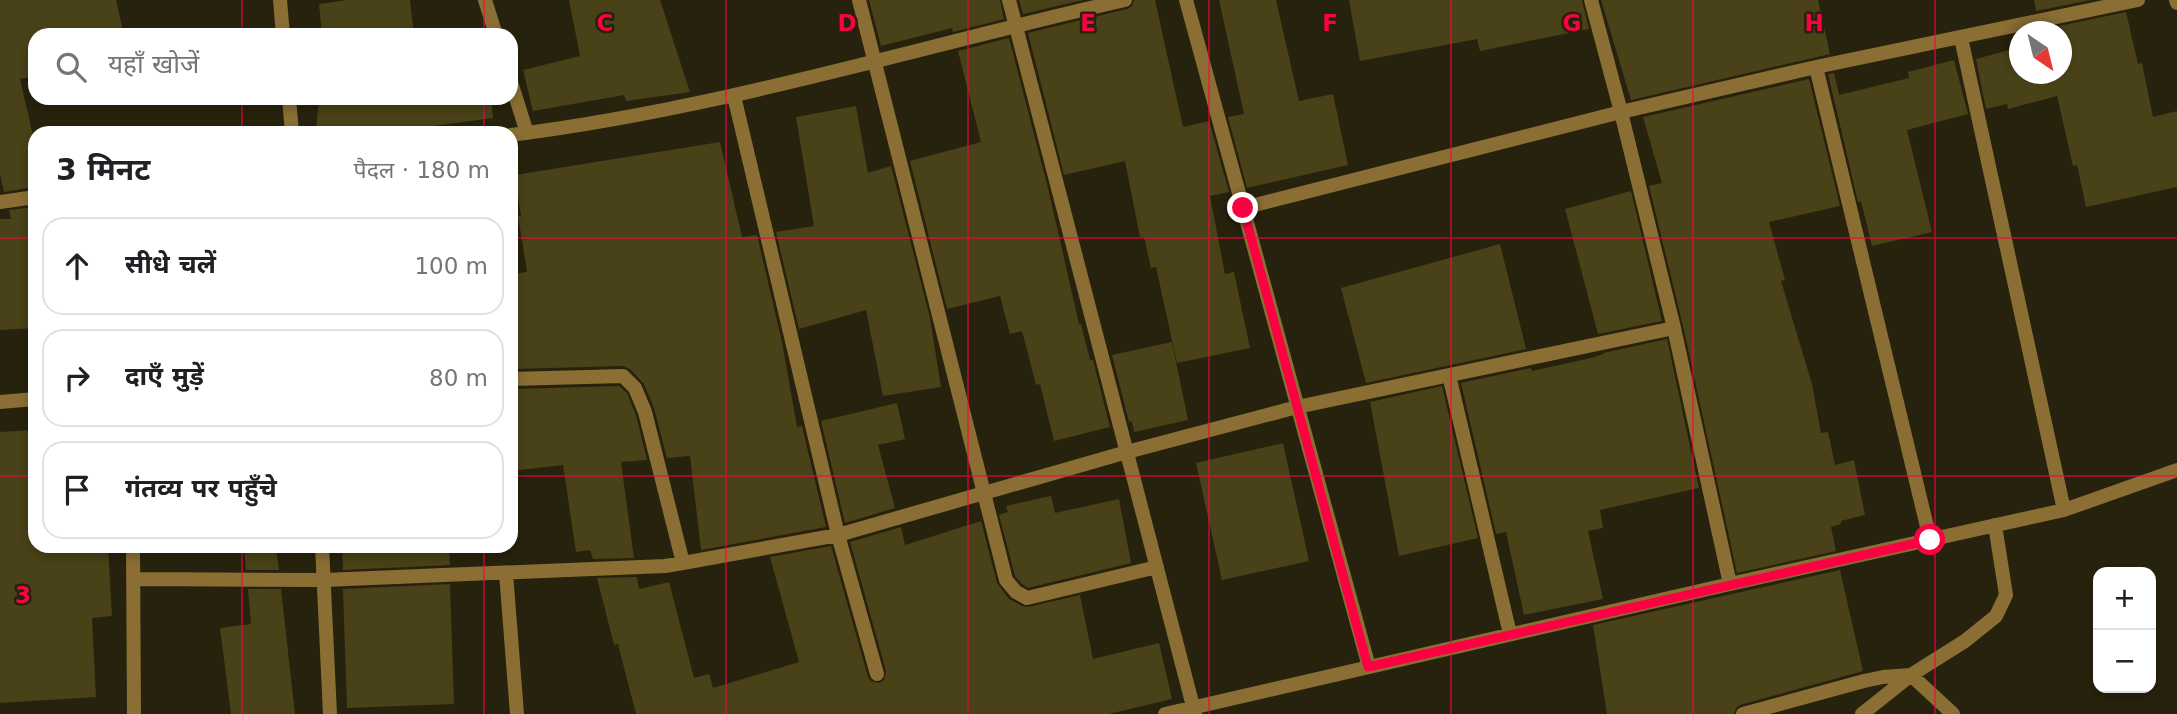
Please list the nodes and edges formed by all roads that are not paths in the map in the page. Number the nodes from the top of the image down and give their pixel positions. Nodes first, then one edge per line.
1 (280, 0) edge
2 (485, 0) edge
3 (859, 0) edge
4 (1010, 0) edge
5 (1125, 0) edge
6 (1185, 0) edge
7 (1591, 0) edge
8 (2138, 0) edge
9 (1016, 24) junction
10 (282, 28) edge
11 (494, 28) edge
12 (1961, 38) junction
13 (874, 62) junction
14 (1816, 68) junction
15 (734, 96) junction
16 (518, 104) edge
17 (290, 105) edge
18 (1621, 111) junction
19 (291, 126) edge
20 (527, 133) junction
21 (518, 134) edge
22 (28, 198) edge
23 (0, 202) edge
24 (1243, 208) junction
25 (1674, 327) junction
26 (1449, 375) junction
27 (518, 379) edge
28 (28, 400) edge
29 (0, 401) edge
30 (1297, 407) junction
31 (1127, 452) junction
32 (2177, 470) edge
33 (984, 493) junction
34 (2064, 510) junction
35 (1995, 525) junction
36 (838, 535) junction
37 (1930, 540) junction
38 (133, 553) edge
39 (322, 553) edge
40 (683, 563) junction
41 (1157, 567) junction
42 (506, 573) junction
43 (135, 579) junction
44 (324, 580) junction
45 (1730, 584) junction
46 (1510, 634) junction
47 (1368, 667) junction
48 (877, 674) dead end
49 (1911, 675) junction
50 (1194, 711) edge
51 (134, 714) edge
52 (330, 714) edge
53 (517, 714) edge
54 (1165, 714) edge
55 (1742, 714) edge
56 (1862, 714) edge
57 (1953, 714) edge

1 - 10 street
2 - 11 street
3 - 13 street
4 - 9 street
5 - 9 street
6 - 24 street
7 - 18 street
8 - 12 street
9 - 13 street
9 - 31 street
12 - 14 street
12 - 34 street
13 - 15 street
13 - 33 street
14 - 18 street
14 - 37 street
15 - 20 street
15 - 36 street
16 - 20 street
17 - 19 street
18 - 24 street
18 - 25 street
20 - 21 street
22 - 23 street
24 - 30 street
25 - 26 street
25 - 45 street
26 - 30 street
26 - 46 street
27 - 40 street
28 - 29 street
30 - 31 street
30 - 47 street
31 - 33 street
31 - 41 street
32 - 34 street
33 - 36 street
33 - 41 street
34 - 35 street
35 - 37 street
35 - 49 street
36 - 40 street
36 - 48 street
37 - 45 street
38 - 43 street
39 - 44 street
40 - 42 street
41 - 50 street
42 - 44 street
42 - 53 street
43 - 44 street
43 - 51 street
44 - 52 street
45 - 46 street
46 - 47 street
47 - 50 street
49 - 55 street
49 - 56 street
49 - 57 street
50 - 54 street

